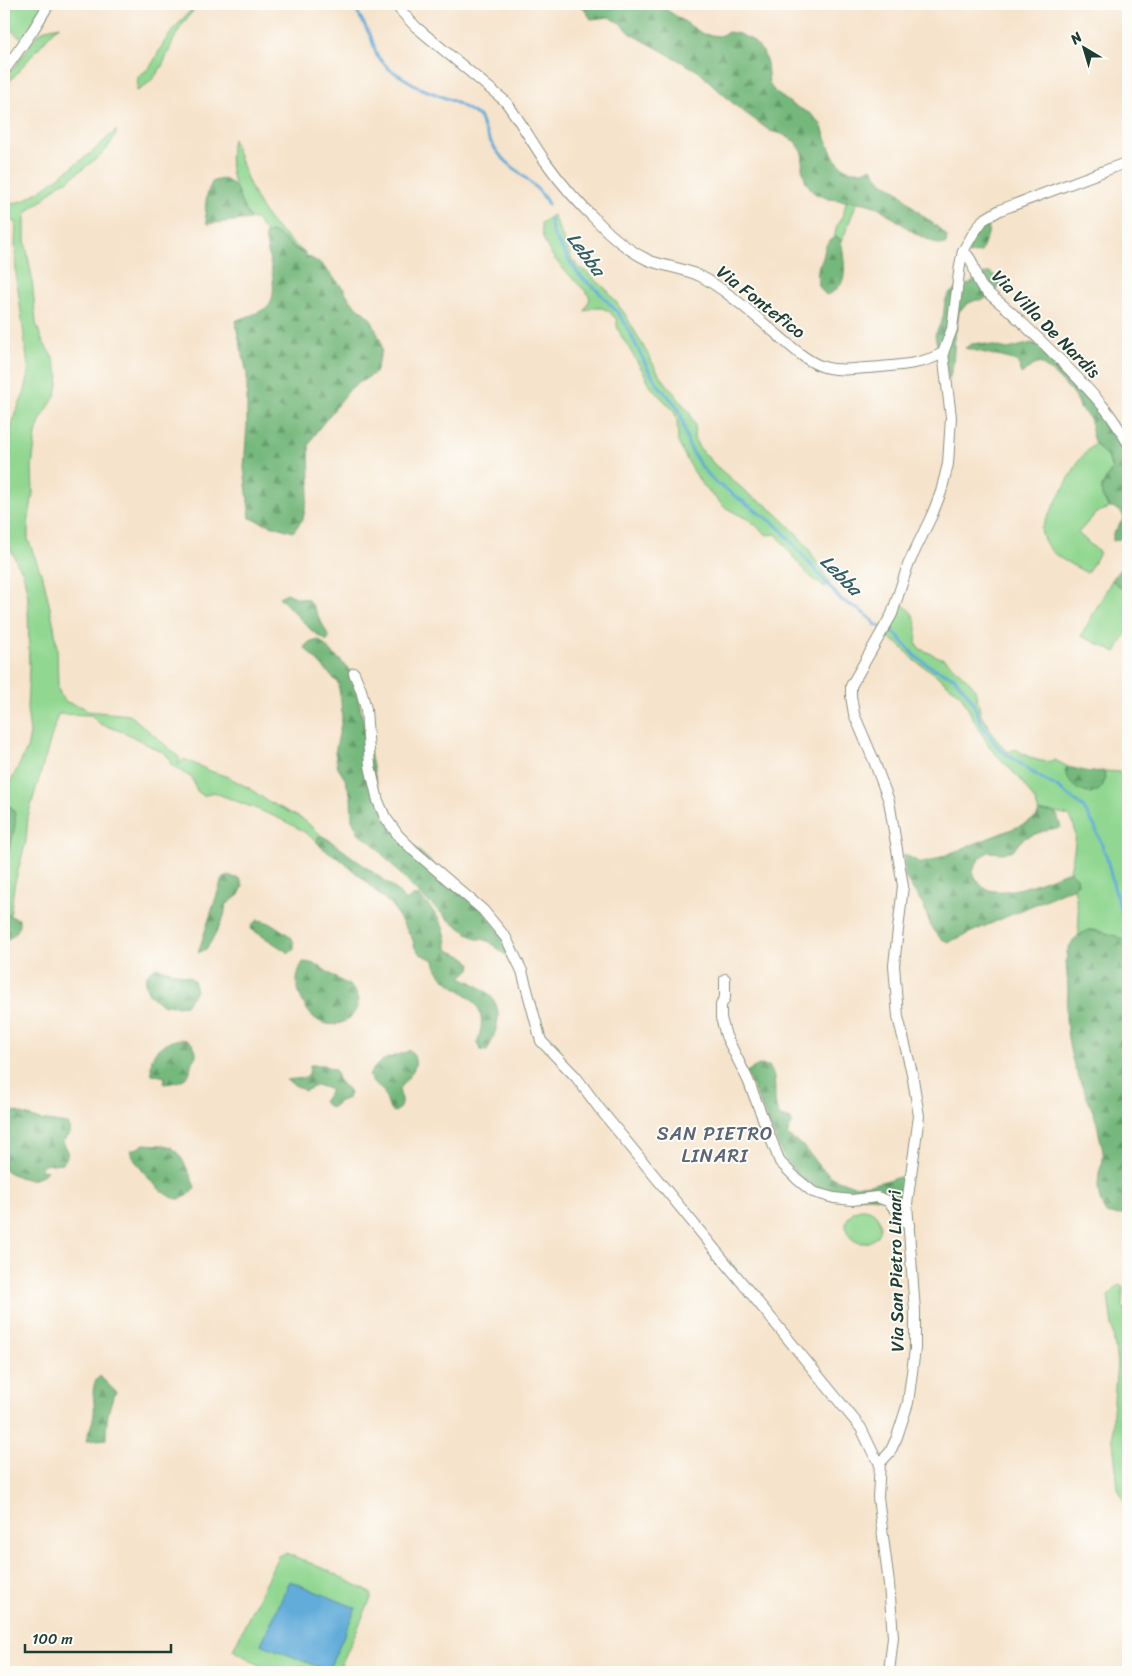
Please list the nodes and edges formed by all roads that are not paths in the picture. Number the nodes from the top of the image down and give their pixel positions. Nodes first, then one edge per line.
1 (49, 4) edge
2 (396, 4) edge
3 (4, 71) edge
4 (1128, 162) edge
5 (963, 251) junction
6 (943, 354) junction
7 (1128, 442) edge
8 (354, 673) dead end
9 (725, 979) dead end
10 (909, 1225) junction
11 (880, 1463) junction
12 (889, 1672) edge

1 - 3 street
2 - 6 street, Via Fontefico
4 - 5 street, Via San Pietro Linari
5 - 6 street, Via San Pietro Linari
5 - 7 street, Via Villa De Nardis
6 - 10 street, Via San Pietro Linari
8 - 11 street
9 - 10 street
10 - 11 street, Via San Pietro Linari
11 - 12 street

